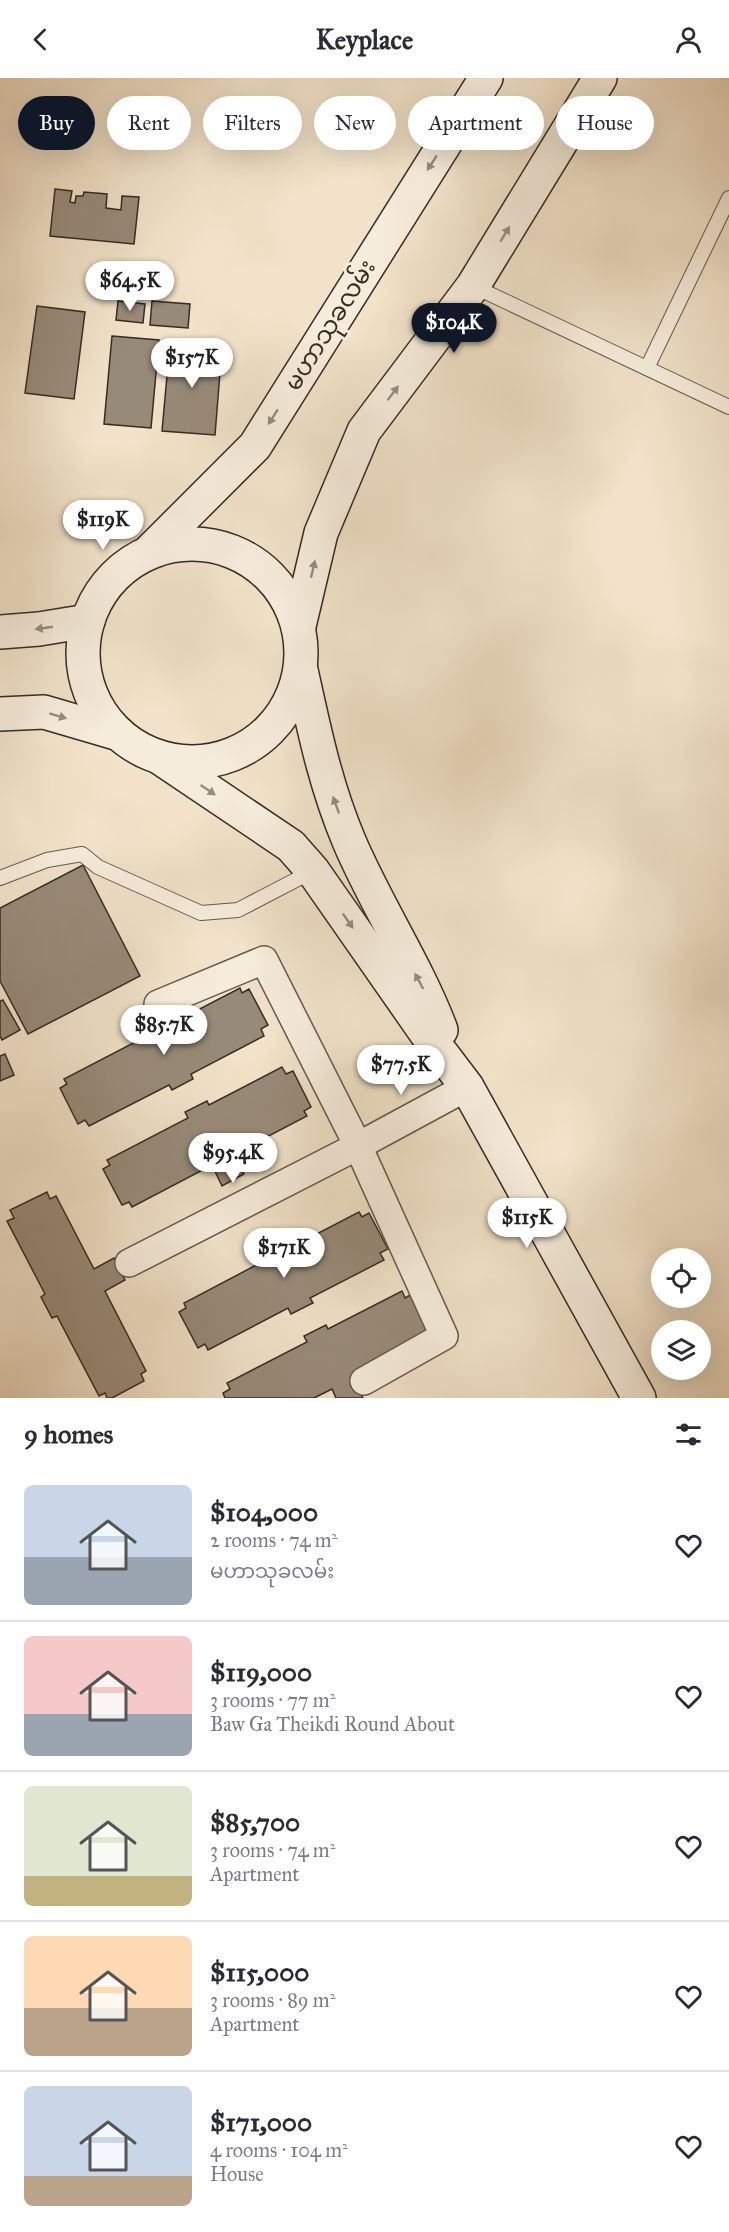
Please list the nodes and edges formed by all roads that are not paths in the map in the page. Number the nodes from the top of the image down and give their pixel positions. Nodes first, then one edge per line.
1 (486, 78) edge
2 (600, 78) edge
3 (729, 198) edge
4 (473, 286) junction
5 (647, 368) junction
6 (729, 407) edge
7 (149, 552) junction
8 (88, 621) junction
9 (299, 626) junction
10 (0, 632) edge
11 (301, 670) junction
12 (0, 714) edge
13 (119, 734) junction
14 (159, 757) junction
15 (313, 871) junction
16 (0, 878) edge
17 (158, 1004) dead end
18 (462, 1080) junction
19 (357, 1146) junction
20 (129, 1263) dead end
21 (364, 1381) dead end
22 (639, 1398) edge

1 -> 7 main road, မဟာသုခလမ်း
4 -> 2 main road
3 - 5 lane
4 - 5 lane
9 -> 4 main road
5 - 6 lane
7 - 8 main road
7 - 9 main road
8 -> 10 main road
8 - 13 main road
9 - 11 main road
11 - 14 main road
18 -> 11 main road
12 -> 13 main road
13 - 14 main road
14 -> 15 main road
15 - 16 lane
15 -> 18 main road
17 - 19 street
18 - 19 street
18 - 22 main road
19 - 20 street
19 - 21 street

